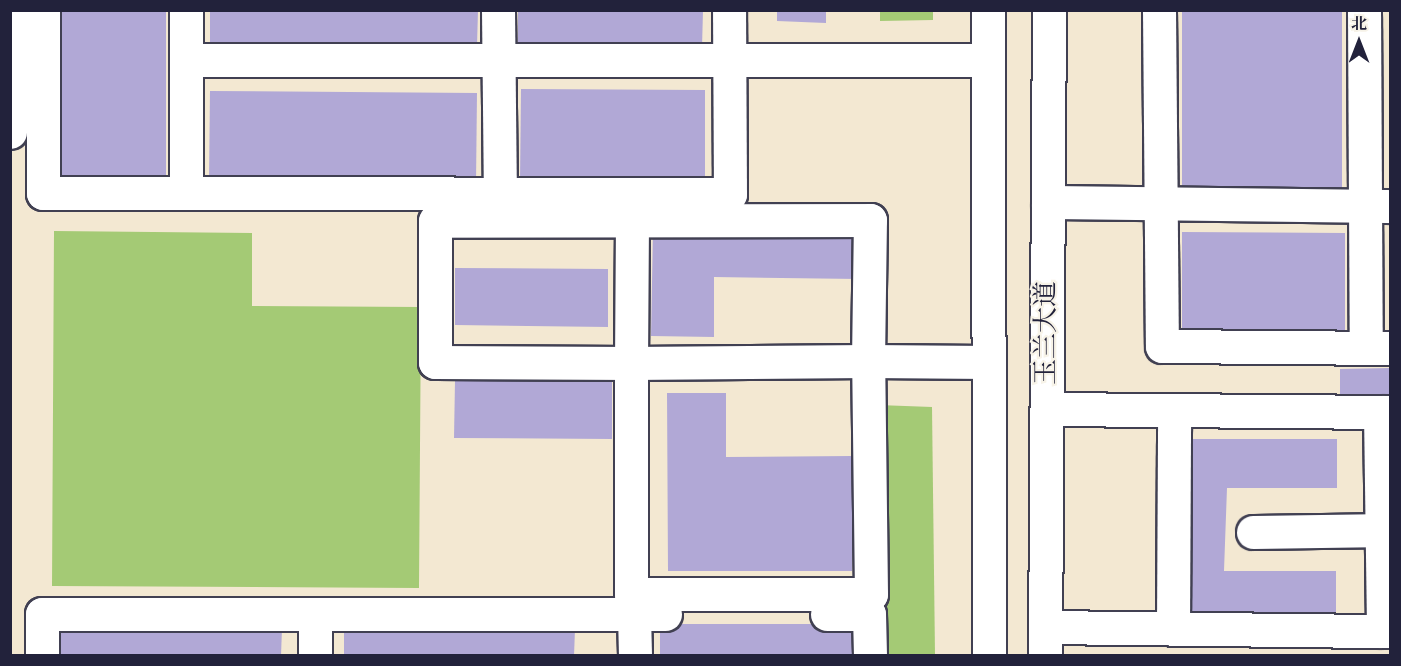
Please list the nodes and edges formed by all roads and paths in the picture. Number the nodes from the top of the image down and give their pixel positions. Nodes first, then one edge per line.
1 (12, 10) edge
2 (43, 10) edge
3 (186, 10) edge
4 (498, 10) edge
5 (729, 10) edge
6 (988, 10) edge
7 (1049, 10) edge
8 (1159, 10) edge
9 (1364, 10) edge
10 (186, 60) junction
11 (988, 60) junction
12 (499, 61) junction
13 (729, 61) junction
14 (10, 132) edge
15 (186, 193) junction
16 (500, 194) junction
17 (1048, 202) junction
18 (1159, 203) junction
19 (1377, 206) edge
20 (632, 221) junction
21 (1378, 348) edge
22 (868, 361) junction
23 (989, 362) junction
24 (631, 363) junction
25 (1047, 409) junction
26 (1174, 410) junction
27 (1385, 412) edge
28 (1386, 530) edge
29 (1253, 532) dead end
30 (315, 614) junction
31 (634, 614) junction
32 (1173, 629) junction
33 (1387, 631) edge
34 (1046, 641) edge
35 (42, 656) edge
36 (315, 656) edge
37 (635, 656) edge
38 (870, 656) edge
39 (989, 656) edge

1 - 14 main road
2 - 15 main road
3 - 10 main road
4 - 12 main road
5 - 13 main road
6 - 11 main road
7 - 17 main road, 玉兰大道
8 - 18 main road
9 - 19 main road
10 - 12 main road
10 - 15 main road
11 - 13 main road
11 - 23 main road
12 - 13 main road
12 - 16 main road
13 - 16 main road
15 - 16 main road
17 - 18 main road
17 - 25 main road, 玉兰大道
18 - 19 main road
18 - 21 main road
19 - 21 main road
20 - 22 main road
20 - 24 main road
20 - 24 main road
22 - 23 main road
22 - 24 main road
22 - 24 main road
23 - 39 main road
25 - 26 main road
25 - 34 main road, 玉兰大道
26 - 27 main road
26 - 32 main road
27 - 28 main road
28 - 29 main road
28 - 33 main road
30 - 31 main road
30 - 35 main road
30 - 36 main road
31 - 37 main road
31 - 38 main road
32 - 33 main road
32 - 34 main road

